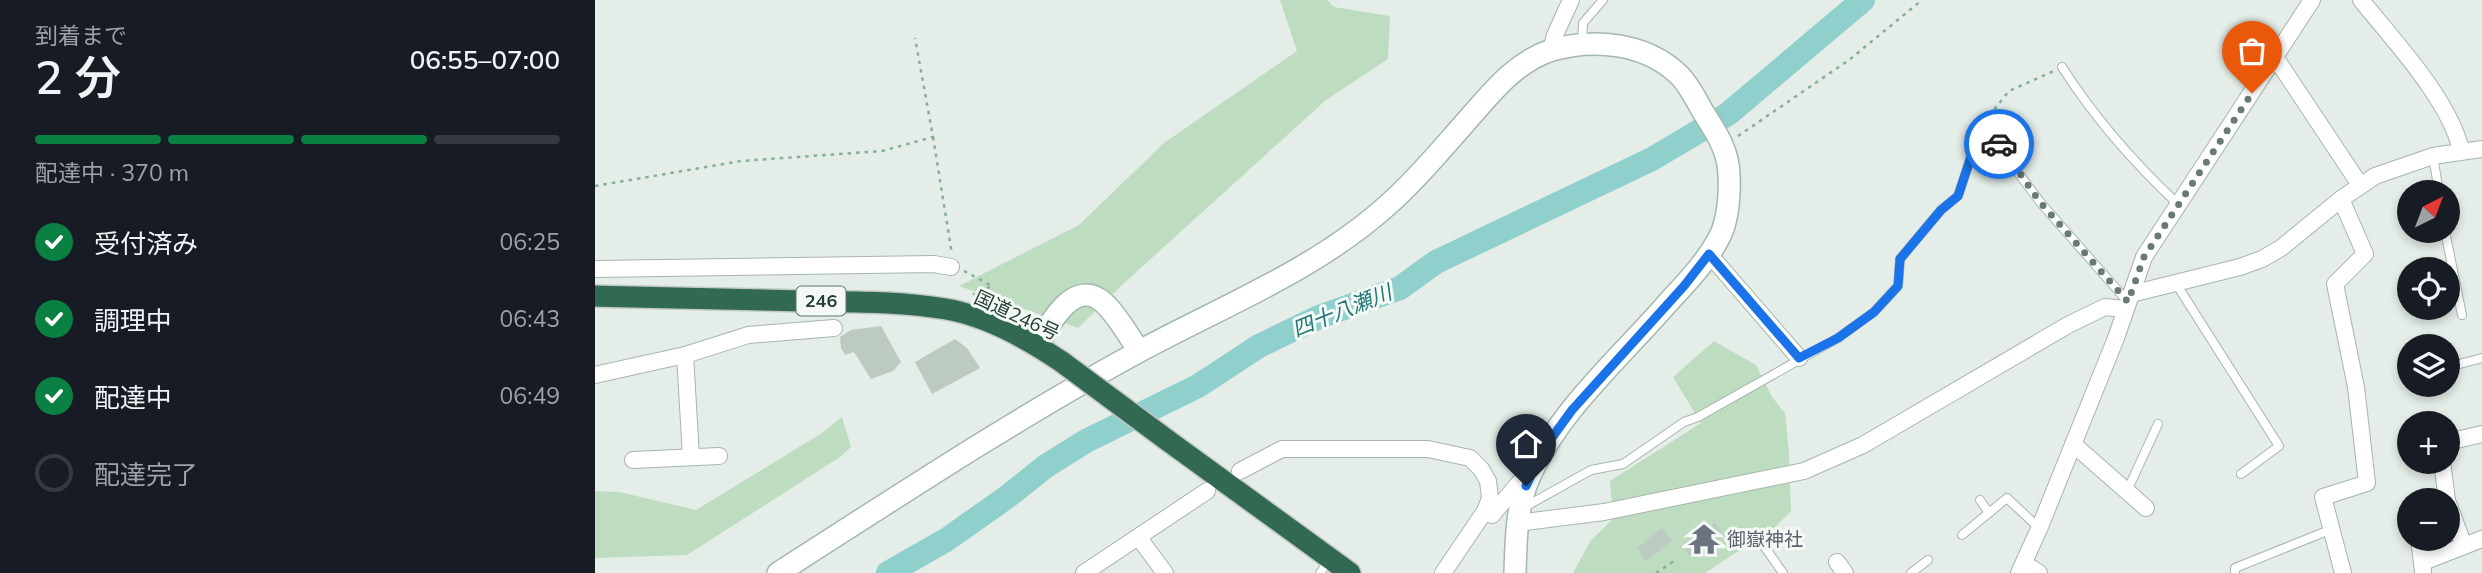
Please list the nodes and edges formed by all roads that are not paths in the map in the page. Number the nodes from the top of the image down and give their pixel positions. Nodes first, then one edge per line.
1 (1571, 0) edge
2 (1603, 0) edge
3 (2312, 0) edge
4 (2361, 0) edge
5 (1582, 43) junction
6 (1551, 50) junction
7 (2275, 57) junction
8 (2062, 67) road end
9 (2482, 149) edge
10 (2461, 150) junction
11 (2433, 156) junction
12 (2437, 180) edge
13 (2360, 186) junction
14 (2341, 199) junction
15 (2179, 205) junction
16 (2447, 243) edge
17 (1709, 254) junction
18 (951, 266) road end
19 (595, 269) edge
20 (2175, 282) junction
21 (595, 296) edge
22 (2128, 301) junction
23 (2462, 315) dead end
24 (834, 328) dead end
25 (1039, 346) junction
26 (1139, 351) junction
27 (685, 355) junction
28 (1799, 358) junction
29 (2482, 358) edge
30 (2460, 364) edge
31 (595, 375) edge
32 (2158, 424) dead end
33 (2482, 434) edge
34 (2460, 439) edge
35 (2073, 444) junction
36 (719, 456) dead end
37 (691, 457) junction
38 (633, 460) dead end
39 (1240, 471) dead end
40 (2241, 474) dead end
41 (1526, 486) junction
42 (1207, 491) dead end
43 (2127, 491) junction
44 (1980, 500) dead end
45 (2146, 508) dead end
46 (1485, 511) junction
47 (1989, 513) junction
48 (1519, 516) junction
49 (2039, 529) junction
50 (2332, 529) junction
51 (1962, 535) dead end
52 (2460, 536) edge
53 (1139, 538) junction
54 (2482, 539) edge
55 (1764, 545) dead end
56 (2464, 546) junction
57 (1928, 561) dead end
58 (1325, 566) edge
59 (2022, 568) edge
60 (2423, 568) edge
61 (778, 573) edge
62 (1084, 573) edge
63 (1165, 573) edge
64 (1350, 573) edge
65 (1443, 573) edge
66 (1515, 573) edge
67 (1783, 573) edge
68 (1911, 573) edge
69 (2039, 573) edge
70 (2235, 573) edge
71 (2343, 573) edge

1 - 6 street
2 - 5 lane
3 - 7 street
4 - 10 street
5 - 6 street
5 - 17 street
6 - 26 street
7 - 13 street
7 - 15 street
8 - 15 lane
9 - 10 street
10 - 11 street
11 - 12 lane
11 - 13 street
13 - 14 street
14 - 20 street
14 - 50 street
15 - 22 street
16 - 23 lane
17 - 28 street
17 - 41 street
18 - 19 street
20 - 22 street
20 - 40 lane
21 - 25 highway, 国道246号 / 246
22 - 28 lane
22 - 35 street
22 - 48 street
24 - 27 street
25 - 26 street
25 - 58 highway, 国道246号 / 246, bridge
26 - 61 street
27 - 31 street
27 - 37 street
28 - 48 lane
29 - 30 lane
32 - 43 lane
33 - 34 street
35 - 43 street
35 - 49 street
36 - 37 street
37 - 38 street
39 - 46 street
41 - 46 street
41 - 48 street
42 - 53 street
43 - 45 street
44 - 47 lane
46 - 65 street
47 - 49 lane
47 - 51 lane
48 - 66 street
49 - 59 street
50 - 70 lane
50 - 71 street
52 - 56 street
53 - 62 street
53 - 63 street
54 - 56 street
55 - 67 lane
56 - 60 street
57 - 68 lane
58 - 64 highway, 国道246号 / 246
59 - 69 street

